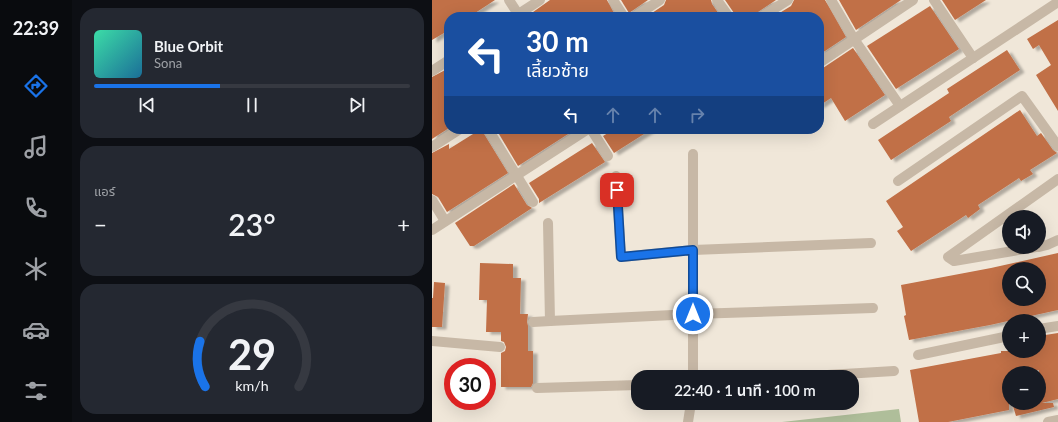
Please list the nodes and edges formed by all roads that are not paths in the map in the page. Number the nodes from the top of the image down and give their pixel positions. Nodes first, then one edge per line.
1 (509, 0) edge
2 (540, 0) edge
3 (613, 0) edge
4 (660, 0) edge
5 (717, 0) edge
6 (788, 0) edge
7 (831, 0) edge
8 (913, 0) edge
9 (934, 0) edge
10 (1058, 2) edge
11 (516, 12) edge
12 (524, 12) edge
13 (621, 12) edge
14 (642, 12) edge
15 (725, 12) edge
16 (769, 12) edge
17 (854, 39) junction
18 (973, 58) junction
19 (824, 60) edge
20 (444, 64) edge
21 (432, 71) edge
22 (900, 106) junction
23 (873, 124) dead end
24 (452, 134) edge
25 (491, 134) edge
26 (581, 134) edge
27 (593, 134) edge
28 (1058, 146) edge
29 (432, 147) edge
30 (693, 154) dead end
31 (608, 156) dead end
32 (517, 175) junction
33 (616, 176) dead end
34 (1058, 179) edge
35 (898, 181) dead end
36 (432, 200) edge
37 (533, 202) dead end
38 (1014, 210) edge
39 (1002, 219) edge
40 (445, 221) junction
41 (548, 223) dead end
42 (432, 230) edge
43 (1058, 240) edge
44 (871, 243) dead end
45 (1046, 245) edge
46 (693, 250) junction
47 (1002, 253) edge
48 (873, 308) dead end
49 (693, 314) junction
50 (550, 321) junction
51 (533, 322) dead end
52 (1058, 326) edge
53 (1046, 329) edge
54 (1002, 337) edge
55 (432, 341) edge
56 (500, 347) dead end
57 (918, 355) dead end
58 (693, 370) edge
59 (894, 372) dead end
60 (859, 374) edge
61 (631, 385) edge
62 (537, 388) dead end
63 (690, 410) edge
64 (1058, 420) edge
65 (688, 422) edge
66 (1048, 422) edge

1 - 11 street
2 - 12 street
3 - 13 street
4 - 14 street
5 - 15 street
6 - 16 street
7 - 17 street
8 - 17 street
9 - 18 street
10 - 18 street
17 - 19 street
17 - 22 street
18 - 22 street
20 - 21 street
22 - 23 street
24 - 29 street
25 - 32 street
26 - 32 street
27 - 31 street
28 - 35 street
30 - 46 street
32 - 37 street
32 - 40 street
33 - 46 street
34 - 38 street
36 - 40 street
39 - 47 street
40 - 42 street
41 - 50 street
43 - 45 street
44 - 46 street
46 - 49 street
48 - 49 street
49 - 50 street
49 - 58 street
50 - 51 street
52 - 53 street
54 - 57 street
55 - 56 street
59 - 60 street
61 - 62 street
63 - 65 street
64 - 66 street

